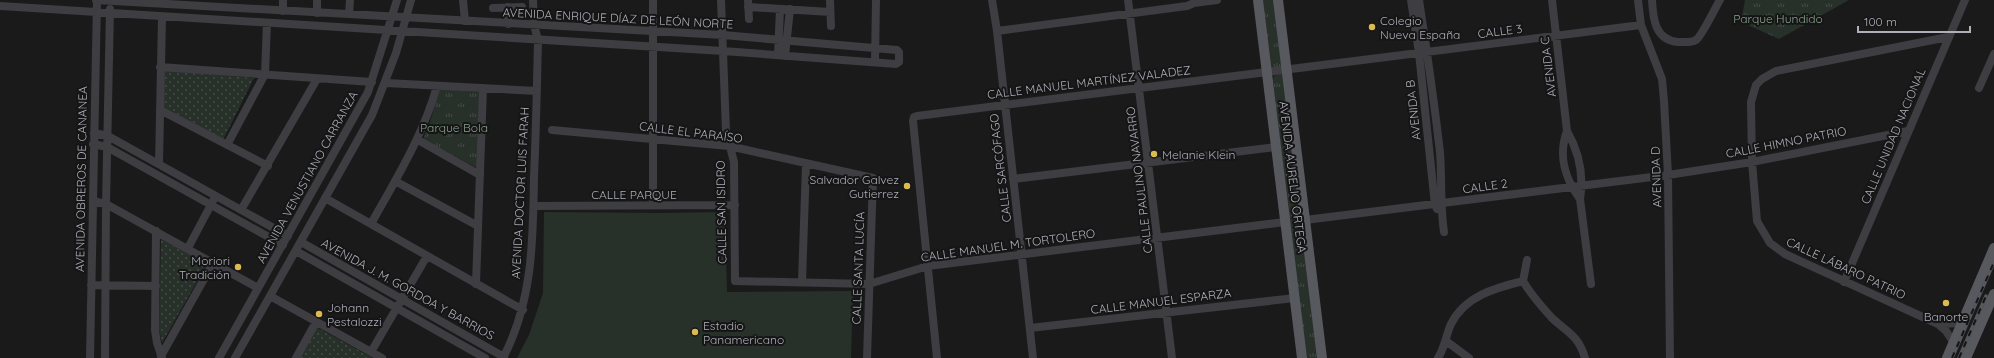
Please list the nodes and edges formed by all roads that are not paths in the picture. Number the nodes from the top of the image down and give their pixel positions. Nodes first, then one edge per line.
1 (97, 0) edge
2 (110, 0) edge
3 (251, 0) edge
4 (283, 0) edge
5 (317, 0) edge
6 (350, 0) edge
7 (397, 0) edge
8 (411, 0) edge
9 (464, 0) edge
10 (533, 0) edge
11 (653, 0) edge
12 (722, 0) edge
13 (830, 0) edge
14 (876, 0) edge
15 (992, 0) edge
16 (1128, 0) edge
17 (1217, 0) edge
18 (1258, 0) edge
19 (1278, 0) edge
20 (1411, 0) edge
21 (1420, 0) edge
22 (1552, 0) edge
23 (1638, 0) edge
24 (1652, 0) edge
25 (1720, 0) edge
26 (1956, 0) edge
27 (156, 2) edge
28 (217, 3) edge
29 (748, 4) edge
30 (1963, 4) edge
31 (0, 6) edge
32 (500, 6) edge
33 (522, 7) dead end
34 (251, 9) junction
35 (780, 9) junction
36 (790, 10) junction
37 (283, 11) junction
38 (96, 12) junction
39 (830, 12) junction
40 (110, 13) junction
41 (317, 13) junction
42 (1130, 13) junction
43 (350, 14) junction
44 (162, 17) junction
45 (392, 17) junction
46 (407, 18) junction
47 (748, 19) dead end
48 (465, 21) junction
49 (267, 23) junction
50 (508, 24) junction
51 (534, 25) junction
52 (1641, 25) junction
53 (830, 26) dead end
54 (388, 31) junction
55 (653, 31) junction
56 (997, 31) junction
57 (403, 32) junction
58 (723, 35) junction
59 (1556, 36) junction
60 (1948, 37) junction
61 (538, 40) junction
62 (782, 40) junction
63 (653, 48) junction
64 (875, 48) junction
65 (724, 51) junction
66 (1423, 52) junction
67 (1994, 54) edge
68 (781, 55) junction
69 (875, 62) junction
70 (160, 67) junction
71 (1287, 70) junction
72 (1267, 72) junction
73 (265, 74) junction
74 (317, 79) junction
75 (372, 82) junction
76 (386, 82) junction
77 (437, 86) junction
78 (484, 88) junction
79 (1139, 88) junction
80 (1979, 88) dead end
81 (537, 92) junction
82 (1004, 106) junction
83 (160, 110) junction
84 (552, 130) dead end
85 (1567, 131) junction
86 (1908, 131) junction
87 (94, 133) junction
88 (108, 136) junction
89 (652, 139) junction
90 (418, 140) junction
91 (93, 144) junction
92 (227, 145) junction
93 (729, 146) junction
94 (107, 147) junction
95 (1276, 147) junction
96 (1148, 162) junction
97 (1752, 162) junction
98 (159, 164) junction
99 (806, 164) junction
100 (268, 166) junction
101 (1668, 174) junction
102 (480, 175) junction
103 (873, 178) joint
104 (1014, 179) junction
105 (395, 181) junction
106 (1583, 185) junction
107 (1571, 187) junction
108 (325, 198) junction
109 (1580, 199) junction
110 (213, 200) junction
111 (93, 201) junction
112 (106, 204) junction
113 (1439, 204) junction
114 (653, 205) junction
115 (735, 205) junction
116 (534, 206) junction
117 (241, 210) junction
118 (1305, 220) junction
119 (1285, 222) junction
120 (371, 224) junction
121 (478, 226) junction
122 (156, 231) junction
123 (1444, 232) dead end
124 (288, 236) junction
125 (1158, 238) junction
126 (300, 242) junction
127 (283, 244) junction
128 (188, 248) junction
129 (1994, 248) edge
130 (296, 251) junction
131 (1021, 255) junction
132 (427, 256) junction
133 (1527, 260) dead end
134 (213, 263) junction
135 (928, 266) junction
136 (735, 281) joint
137 (1523, 281) junction
138 (802, 282) junction
139 (1844, 282) junction
140 (91, 284) junction
141 (476, 284) junction
142 (869, 284) junction
143 (1591, 284) dead end
144 (105, 285) junction
145 (156, 286) junction
146 (258, 288) junction
147 (1994, 294) edge
148 (270, 296) junction
149 (1294, 298) junction
150 (402, 299) junction
151 (396, 308) junction
152 (523, 310) junction
153 (1167, 312) junction
154 (316, 322) junction
155 (1938, 324) junction
156 (1962, 324) junction
157 (1030, 328) junction
158 (1446, 341) junction
159 (1954, 343) junction
160 (371, 352) junction
161 (161, 357) edge
162 (503, 357) edge
163 (90, 358) edge
164 (105, 358) edge
165 (219, 358) edge
166 (235, 358) edge
167 (296, 358) edge
168 (382, 358) edge
169 (485, 358) edge
170 (867, 358) edge
171 (937, 358) edge
172 (1033, 358) edge
173 (1172, 358) edge
174 (1302, 358) edge
175 (1322, 358) edge
176 (1438, 358) edge
177 (1469, 358) edge
178 (1585, 358) edge
179 (1670, 358) edge
180 (1947, 358) edge
181 (1966, 358) edge

1 - 2 street, AVENIDA ENRIQUE DÍAZ DE LEÓN NORTE
1 - 38 street, AVENIDA OBREROS DE CANANEA
2 - 27 street, AVENIDA ENRIQUE DÍAZ DE LEÓN NORTE
2 - 40 street
3 - 34 street
4 - 37 street
5 - 41 street
6 - 43 street
7 - 45 street, AVENIDA VENUSTIANO CARRANZA
8 - 46 street
9 - 48 street
10 - 51 street, AVENIDA DOCTOR LUIS FARAH
11 - 55 street
12 - 58 street, CALLE SAN ISIDRO
13 - 39 street
14 - 64 street
15 - 56 street, CALLE SARCÓFAGO
16 - 42 street, CALLE PAULINO NAVARRO
17 - 42 street
18 - 72 main road, AVENIDA AURELIO ORTEGA
19 - 71 main road, AVENIDA AURELIO ORTEGA
20 - 66 street, AVENIDA B
21 - 66 street, AVENIDA B
22 - 59 street, AVENIDA C
23 - 52 street, AVENIDA D
24 - 25 street
26 - 30 street
27 - 28 street, AVENIDA ENRIQUE DÍAZ DE LEÓN NORTE
28 - 34 street, AVENIDA ENRIQUE DÍAZ DE LEÓN NORTE
29 - 35 street
29 - 47 street
30 - 60 street, CALLE UNIDAD NACIONAL
31 - 38 street
32 - 33 street
32 - 50 street
34 - 37 street, AVENIDA ENRIQUE DÍAZ DE LEÓN NORTE
35 - 36 street
35 - 62 street
36 - 39 street
36 - 62 street
37 - 41 street, AVENIDA ENRIQUE DÍAZ DE LEÓN NORTE
38 - 40 street
38 - 87 street, AVENIDA OBREROS DE CANANEA
39 - 53 street
40 - 44 street
40 - 88 street
41 - 43 street, AVENIDA ENRIQUE DÍAZ DE LEÓN NORTE
42 - 56 street
42 - 79 street, CALLE PAULINO NAVARRO
43 - 45 street, AVENIDA ENRIQUE DÍAZ DE LEÓN NORTE
44 - 49 street
44 - 70 street
45 - 46 street, AVENIDA ENRIQUE DÍAZ DE LEÓN NORTE
45 - 54 street, AVENIDA VENUSTIANO CARRANZA
46 - 48 street, AVENIDA ENRIQUE DÍAZ DE LEÓN NORTE
46 - 57 street
48 - 50 street, AVENIDA ENRIQUE DÍAZ DE LEÓN NORTE
49 - 54 street
49 - 73 street
50 - 51 street, AVENIDA ENRIQUE DÍAZ DE LEÓN NORTE
51 - 55 street, AVENIDA ENRIQUE DÍAZ DE LEÓN NORTE
51 - 61 street, AVENIDA DOCTOR LUIS FARAH
52 - 59 street, CALLE 3
52 - 101 street, AVENIDA D
54 - 57 street
54 - 75 street, AVENIDA VENUSTIANO CARRANZA
55 - 58 street, AVENIDA ENRIQUE DÍAZ DE LEÓN NORTE
55 - 63 street
56 - 82 street, CALLE SARCÓFAGO
57 - 61 street
57 - 76 street
58 - 62 street, AVENIDA ENRIQUE DÍAZ DE LEÓN NORTE
58 - 65 street, CALLE SAN ISIDRO
59 - 66 street, CALLE 3
59 - 85 street, AVENIDA C
60 - 86 street, CALLE UNIDAD NACIONAL
60 - 97 street, CALLE LÁBARO PATRIO
61 - 63 street
61 - 81 street, AVENIDA DOCTOR LUIS FARAH
62 - 64 street, AVENIDA ENRIQUE DÍAZ DE LEÓN NORTE
62 - 68 street
63 - 65 street
63 - 89 street
64 - 69 street
64 - 69 street, AVENIDA ENRIQUE DÍAZ DE LEÓN NORTE
65 - 68 street
65 - 93 street, CALLE SAN ISIDRO
66 - 71 street, CALLE 3
66 - 113 street, AVENIDA B
67 - 80 street
68 - 69 street
70 - 73 street
70 - 83 street
71 - 72 street, CALLE 3
71 - 118 main road, AVENIDA AURELIO ORTEGA
72 - 79 street, CALLE MANUEL MARTÍNEZ VALADEZ
72 - 95 main road, AVENIDA AURELIO ORTEGA
73 - 74 street
73 - 92 street
74 - 75 street
74 - 100 street
75 - 124 street, AVENIDA VENUSTIANO CARRANZA
76 - 77 street
76 - 108 street
77 - 78 street
77 - 90 street
78 - 81 street
78 - 102 street
79 - 82 street, CALLE MANUEL MARTÍNEZ VALADEZ
79 - 96 street, CALLE PAULINO NAVARRO
81 - 116 street, AVENIDA DOCTOR LUIS FARAH
82 - 104 street, CALLE SARCÓFAGO
82 - 135 street, CALLE MANUEL MARTÍNEZ VALADEZ
83 - 92 street
83 - 98 street
84 - 89 street, CALLE EL PARAÍSO
85 - 106 street, AVENIDA C
85 - 107 street, AVENIDA C
86 - 97 street, CALLE HIMNO PATRIO
86 - 139 street, CALLE UNIDAD NACIONAL
87 - 88 street
87 - 91 street, AVENIDA OBREROS DE CANANEA
88 - 94 street
88 - 98 street
89 - 93 street, CALLE EL PARAÍSO
89 - 114 street
90 - 102 street
90 - 105 street
91 - 94 street
91 - 111 street, AVENIDA OBREROS DE CANANEA
92 - 100 street
93 - 99 street, CALLE EL PARAÍSO
93 - 115 street, CALLE SAN ISIDRO
94 - 110 street
94 - 112 street
95 - 96 street
95 - 119 main road, AVENIDA AURELIO ORTEGA
96 - 104 street
96 - 125 street, CALLE PAULINO NAVARRO
97 - 101 street, CALLE HIMNO PATRIO
97 - 139 street, CALLE LÁBARO PATRIO
98 - 110 street
99 - 103 street, CALLE EL PARAÍSO
99 - 138 street
100 - 117 street
101 - 106 street, CALLE 2
101 - 179 street, AVENIDA D
102 - 121 street
103 - 142 street, CALLE SANTA LUCÍA
104 - 131 street, CALLE SARCÓFAGO
105 - 120 street
105 - 121 street
106 - 107 street, CALLE 2
106 - 109 street, AVENIDA C
107 - 109 street, AVENIDA C
107 - 113 street, CALLE 2
108 - 120 street
108 - 126 street
109 - 143 street, AVENIDA C
110 - 117 street
110 - 127 street
110 - 128 street
111 - 112 street
111 - 140 street, AVENIDA OBREROS DE CANANEA
112 - 122 street
112 - 144 street
113 - 118 street, CALLE 2
113 - 123 street, AVENIDA B
114 - 115 street, CALLE PARQUE
114 - 116 street, CALLE PARQUE
115 - 136 street, CALLE SAN ISIDRO
116 - 152 street, AVENIDA DOCTOR LUIS FARAH
117 - 124 street
118 - 175 main road, AVENIDA AURELIO ORTEGA
119 - 125 street, CALLE MANUEL M. TORTOLERO
119 - 149 main road, AVENIDA AURELIO ORTEGA
120 - 132 street
121 - 141 street
122 - 128 street
122 - 145 street
124 - 127 street, AVENIDA VENUSTIANO CARRANZA
125 - 131 street, CALLE MANUEL M. TORTOLERO
125 - 153 street, CALLE PAULINO NAVARRO
126 - 130 street
126 - 150 street, AVENIDA J. M. GORDOA Y BARRIOS
127 - 146 street, AVENIDA VENUSTIANO CARRANZA
128 - 134 street
129 - 156 main road
130 - 148 street
130 - 151 street, AVENIDA J. M. GORDOA Y BARRIOS
131 - 135 street, CALLE MANUEL M. TORTOLERO
131 - 157 street, CALLE SARCÓFAGO
132 - 141 street
132 - 150 street
133 - 137 street
134 - 146 street
134 - 161 street
135 - 142 street, CALLE MANUEL M. TORTOLERO
135 - 171 street
136 - 138 street, CALLE MANUEL M. TORTOLERO
137 - 158 street
137 - 178 street
138 - 142 street, CALLE MANUEL M. TORTOLERO
139 - 155 street, CALLE LÁBARO PATRIO
140 - 144 street
140 - 163 street, AVENIDA OBREROS DE CANANEA
141 - 152 street
142 - 170 street, CALLE SANTA LUCÍA
144 - 145 street
144 - 164 street
145 - 161 street
146 - 165 street, AVENIDA VENUSTIANO CARRANZA
147 - 181 main road
148 - 154 street
148 - 166 street
149 - 153 street, CALLE MANUEL ESPARZA
149 - 174 main road, AVENIDA AURELIO ORTEGA
150 - 151 street
150 - 162 street, AVENIDA J. M. GORDOA Y BARRIOS
151 - 160 street
151 - 169 street, AVENIDA J. M. GORDOA Y BARRIOS
152 - 162 street, AVENIDA DOCTOR LUIS FARAH
153 - 157 street, CALLE MANUEL ESPARZA
153 - 173 street, CALLE PAULINO NAVARRO
154 - 160 street
154 - 167 street
155 - 156 street, CALLE LÁBARO PATRIO
155 - 159 street, CALLE LÁBARO PATRIO
156 - 159 main road
157 - 172 street, CALLE SARCÓFAGO
158 - 176 street
158 - 177 street
159 - 180 main road
160 - 168 street

